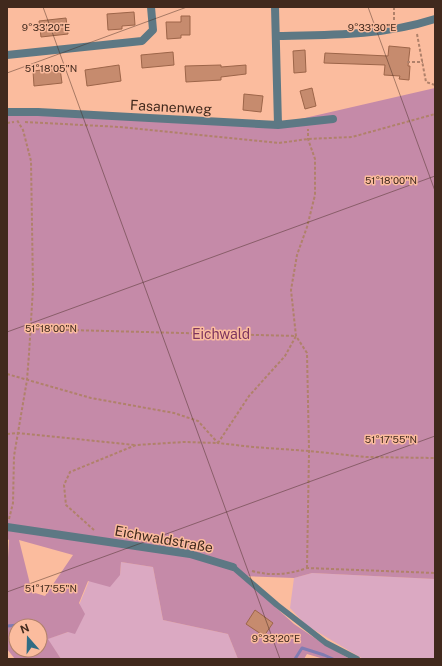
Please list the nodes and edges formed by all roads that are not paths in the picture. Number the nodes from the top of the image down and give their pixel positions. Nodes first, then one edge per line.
1 (151, 7) edge
2 (275, 7) edge
3 (435, 18) edge
4 (276, 36) junction
5 (7, 55) edge
6 (8, 112) edge
7 (333, 119) dead end
8 (278, 125) junction
9 (7, 526) edge
10 (233, 567) joint
11 (357, 659) edge

1 - 5 street
2 - 4 street
3 - 4 street
4 - 8 street
6 - 8 street, Fasanenweg
7 - 8 street, Fasanenweg
9 - 10 street, Eichwaldstraße
10 - 11 lane, Eichwaldstraße

